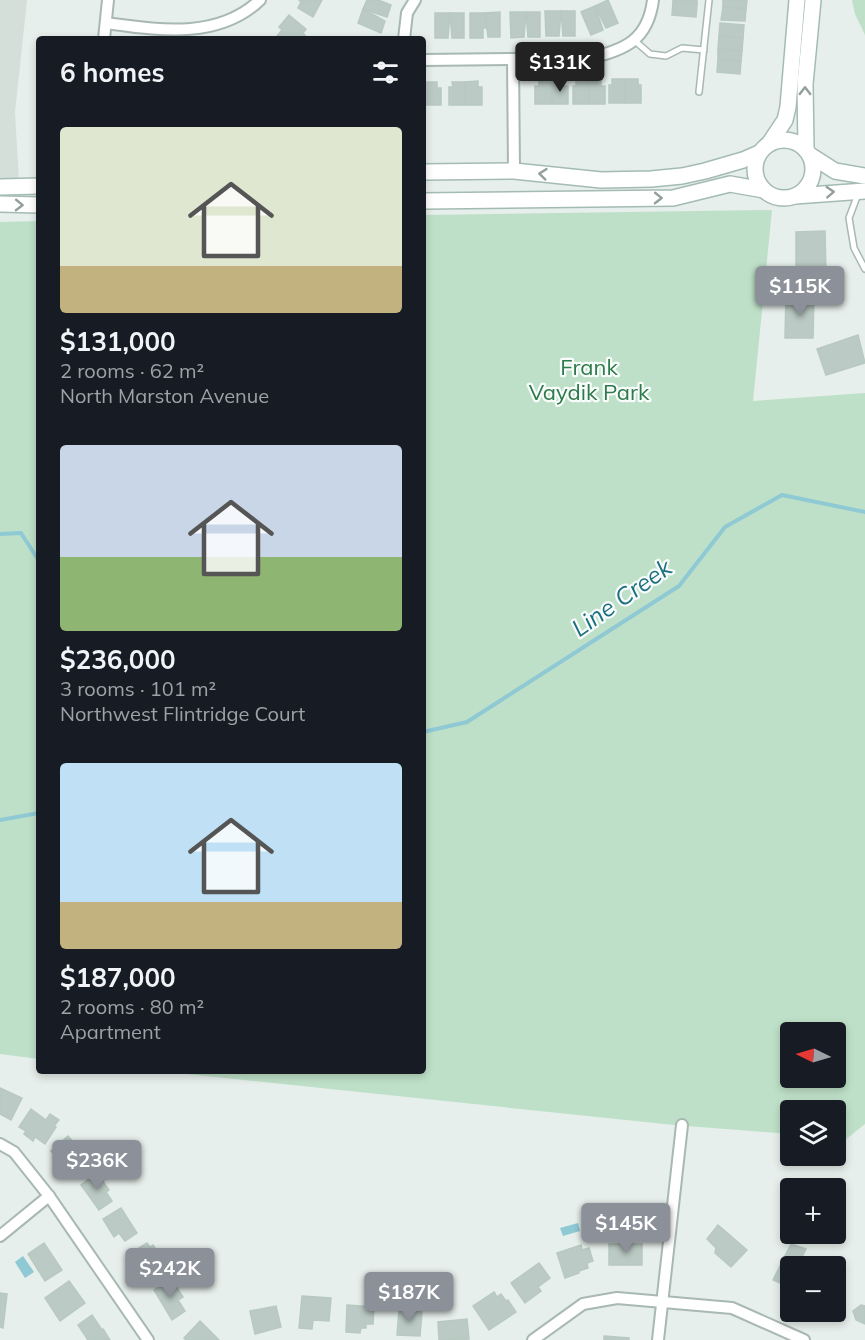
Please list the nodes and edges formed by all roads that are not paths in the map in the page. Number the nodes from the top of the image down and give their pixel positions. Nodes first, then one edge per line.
1 (108, 0) edge
2 (260, 0) edge
3 (415, 0) edge
4 (652, 0) edge
5 (709, 0) edge
6 (798, 0) edge
7 (813, 0) edge
8 (106, 23) junction
9 (104, 36) edge
10 (404, 36) edge
11 (639, 37) junction
12 (704, 50) junction
13 (513, 59) junction
14 (426, 60) edge
15 (699, 92) dead end
16 (764, 149) junction
17 (808, 153) junction
18 (514, 171) junction
19 (426, 172) edge
20 (865, 176) edge
21 (36, 186) edge
22 (0, 187) edge
23 (764, 190) junction
24 (862, 191) edge
25 (795, 196) junction
26 (426, 201) edge
27 (0, 204) edge
28 (36, 205) edge
29 (865, 269) edge
30 (682, 1125) dead end
31 (0, 1144) edge
32 (49, 1196) junction
33 (0, 1236) edge
34 (662, 1302) junction
35 (148, 1340) edge
36 (533, 1340) edge
37 (658, 1340) edge
38 (804, 1340) edge

1 - 8 street
2 - 8 street
3 - 10 street
4 - 11 street
5 - 12 lane
6 - 16 main road
17 -> 7 main road
8 - 9 street
11 - 12 lane
11 - 13 street
12 - 15 lane
13 - 14 street
13 - 18 street
16 - 17 main road
16 -> 18 main road
16 - 23 main road
17 - 20 main road
17 - 25 main road
18 - 19 main road
21 - 22 main road
23 - 25 main road
26 -> 23 main road
25 -> 24 main road
24 - 29 lane
27 -> 28 main road
30 - 34 street
31 - 32 street
32 - 33 street
32 - 35 street
34 - 36 street
34 - 37 street
34 - 38 street

